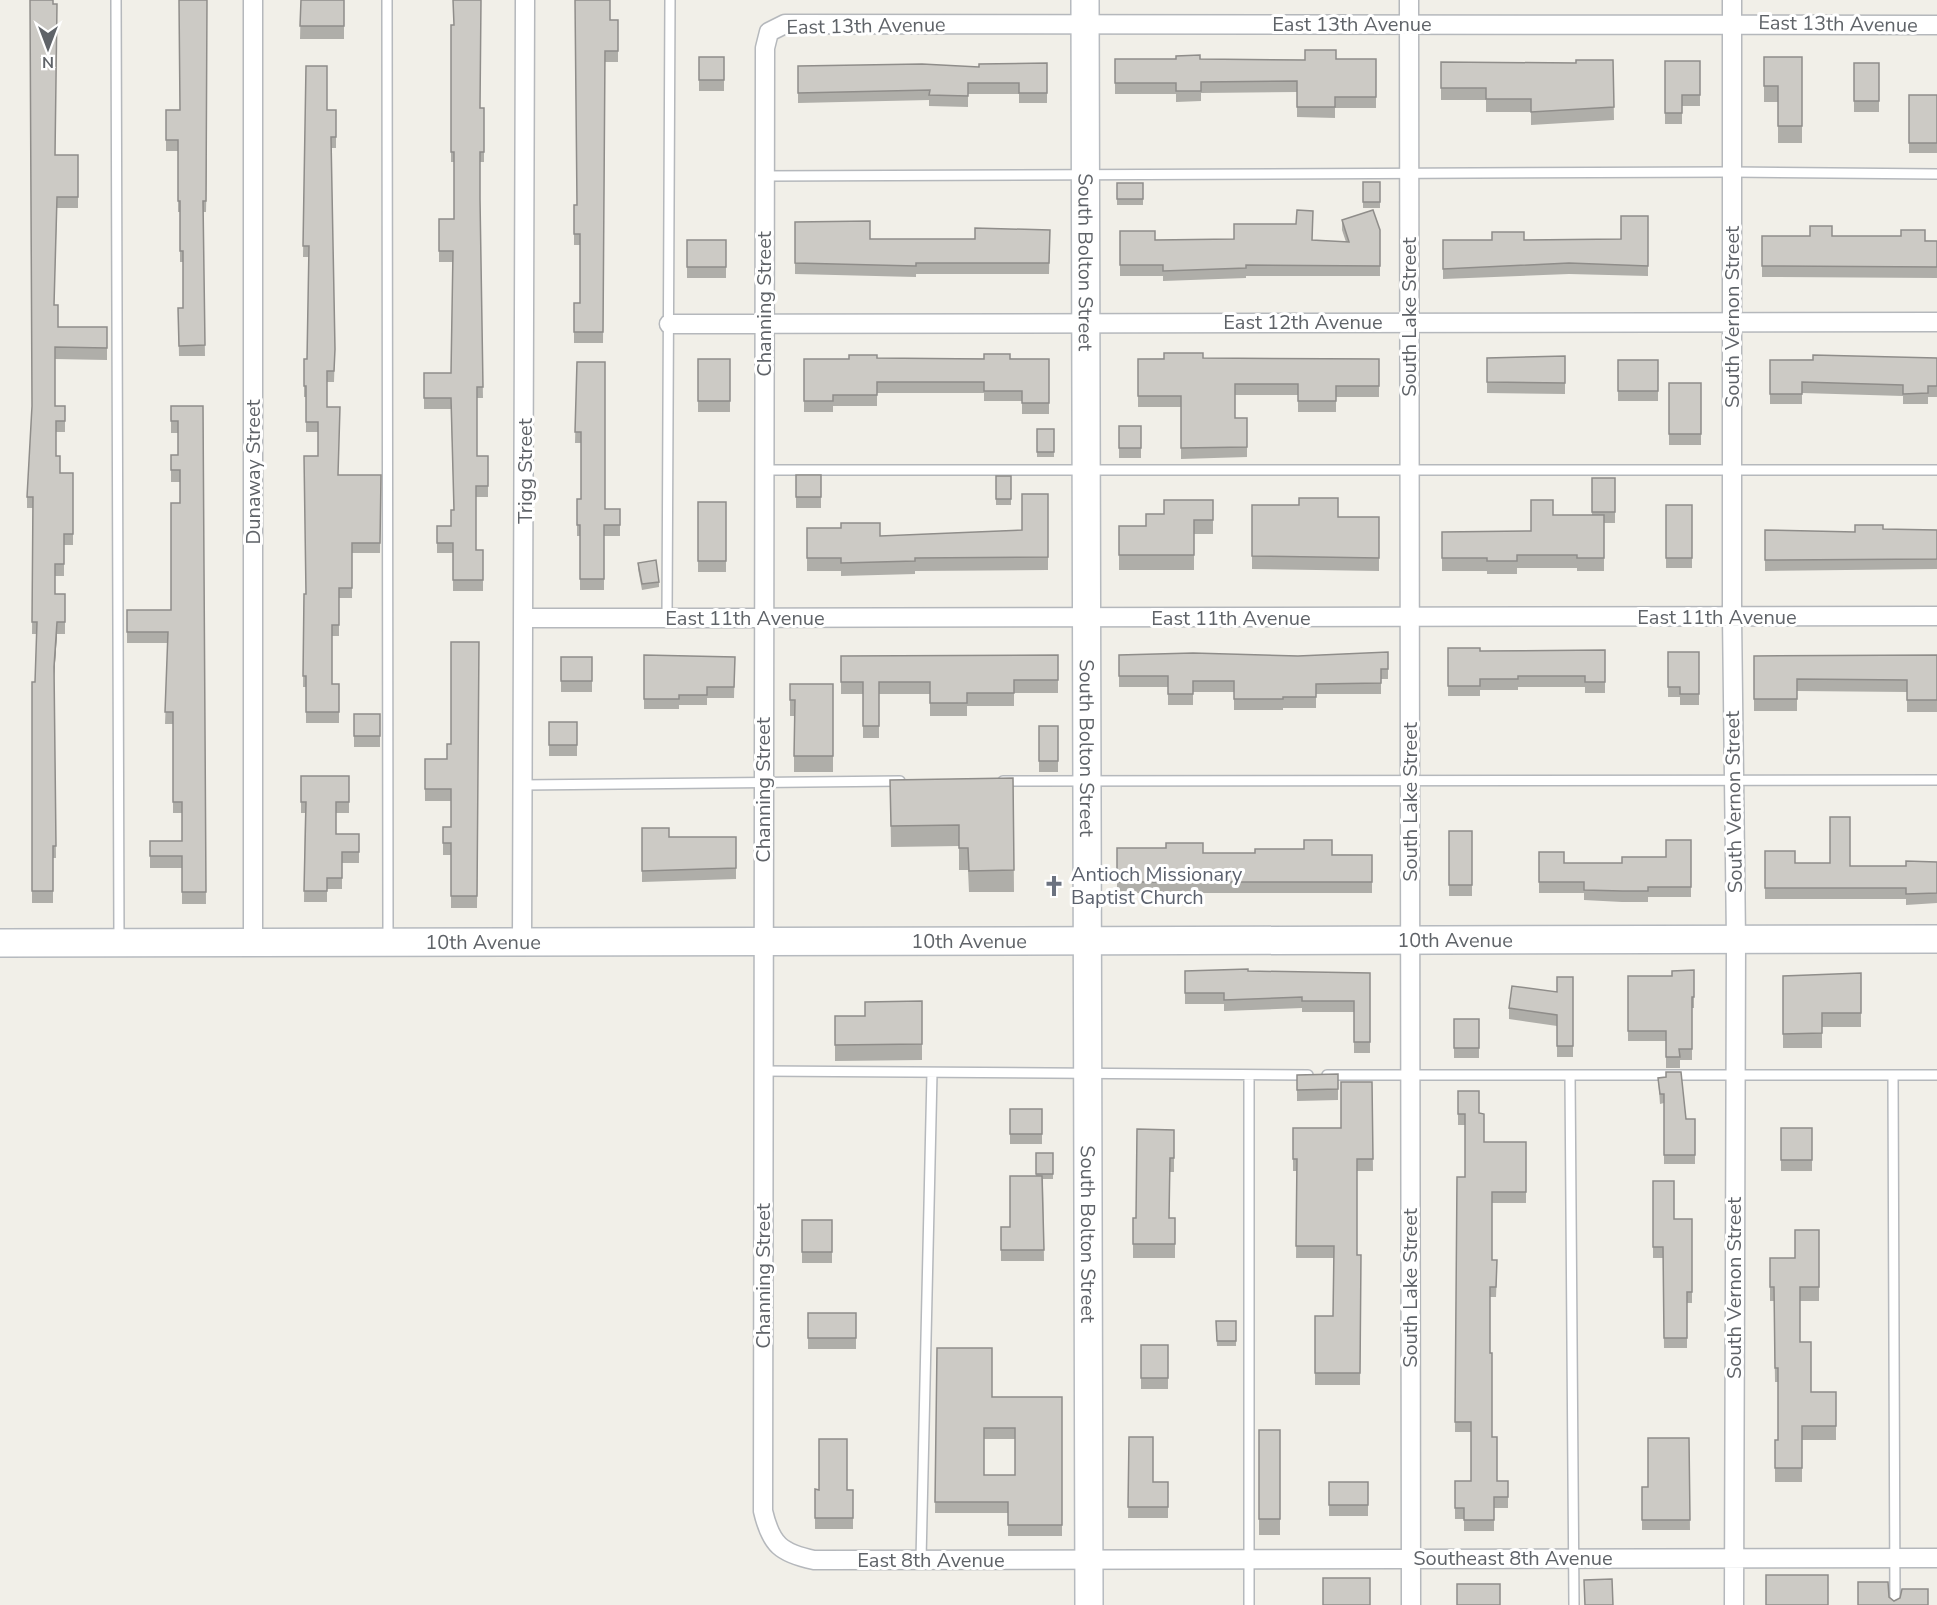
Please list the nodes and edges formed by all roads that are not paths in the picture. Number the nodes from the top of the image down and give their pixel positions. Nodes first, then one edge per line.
1 (116, 0) edge
2 (253, 0) edge
3 (387, 0) edge
4 (525, 0) edge
5 (670, 0) edge
6 (1409, 0) edge
7 (1732, 0) edge
8 (1085, 12) edge
9 (1732, 23) junction
10 (1409, 24) junction
11 (1937, 25) edge
12 (769, 33) joint
13 (1732, 172) junction
14 (1409, 173) junction
15 (1937, 174) edge
16 (764, 176) junction
17 (1086, 176) junction
18 (1087, 322) junction
19 (1408, 322) junction
20 (1732, 322) junction
21 (1937, 322) edge
22 (669, 324) junction
23 (764, 324) junction
24 (764, 470) junction
25 (1732, 470) junction
26 (1937, 470) edge
27 (1086, 472) junction
28 (1409, 472) junction
29 (1732, 616) junction
30 (1937, 616) edge
31 (1086, 617) junction
32 (524, 618) junction
33 (667, 618) junction
34 (1410, 618) junction
35 (763, 619) junction
36 (1410, 778) junction
37 (1734, 780) junction
38 (1937, 780) edge
39 (763, 781) junction
40 (907, 781) edge
41 (991, 781) edge
42 (1087, 781) junction
43 (523, 786) junction
44 (1937, 939) edge
45 (1736, 940) junction
46 (1410, 941) junction
47 (763, 942) junction
48 (1088, 942) junction
49 (119, 943) junction
50 (253, 943) junction
51 (388, 943) junction
52 (522, 943) junction
53 (0, 944) edge
54 (763, 1071) junction
55 (932, 1072) junction
56 (1088, 1074) junction
57 (1249, 1075) junction
58 (1893, 1075) junction
59 (1937, 1075) edge
60 (1410, 1076) junction
61 (1570, 1076) junction
62 (1735, 1076) junction
63 (777, 1545) joint
64 (1411, 1558) junction
65 (1574, 1558) junction
66 (1895, 1558) junction
67 (1937, 1558) edge
68 (1249, 1559) junction
69 (1734, 1559) junction
70 (921, 1560) junction
71 (1089, 1560) junction
72 (1089, 1605) edge
73 (1249, 1605) edge
74 (1411, 1605) edge
75 (1574, 1605) edge
76 (1734, 1605) edge
77 (1895, 1605) edge

1 - 49 lane
2 - 50 street, Dunaway Street
3 - 51 lane
4 - 32 street, Trigg Street
5 - 22 lane
6 - 10 street, South Lake Street
7 - 9 street, South Vernon Street
8 - 10 street, East 13th Avenue
8 - 12 street, East 13th Avenue
8 - 17 main road, South Bolton Street
9 - 10 street, East 13th Avenue
9 - 11 street, East 13th Avenue
9 - 13 street, South Vernon Street
10 - 14 street, South Lake Street
12 - 16 street, Channing Street
13 - 14 lane
13 - 15 lane
13 - 20 street, South Vernon Street
14 - 17 lane
14 - 19 street, South Lake Street
16 - 17 lane
16 - 23 street, Channing Street
17 - 18 main road, South Bolton Street
18 - 19 street, East 12th Avenue
18 - 23 street, East 12th Avenue
18 - 27 main road, South Bolton Street
19 - 20 street, East 12th Avenue
19 - 28 street, South Lake Street
20 - 21 street, East 12th Avenue
20 - 25 street, South Vernon Street
22 - 23 street, East 12th Avenue
22 - 33 lane
23 - 24 street, Channing Street
24 - 27 lane
24 - 35 street, Channing Street
25 - 26 lane
25 - 28 lane
25 - 29 street, South Vernon Street
27 - 28 lane
27 - 31 main road, South Bolton Street
28 - 34 street, South Lake Street
29 - 30 street, East 11th Avenue
29 - 34 street, East 11th Avenue
29 - 37 street, South Vernon Street
31 - 34 street, East 11th Avenue
31 - 35 street, East 11th Avenue
31 - 42 main road, South Bolton Street
32 - 33 street, East 11th Avenue
32 - 43 street, Trigg Street
33 - 35 street, East 11th Avenue
34 - 36 street, South Lake Street
35 - 39 street, Channing Street
36 - 37 lane
36 - 42 lane
36 - 46 street, South Lake Street
37 - 38 lane
37 - 45 street, South Vernon Street
39 - 40 lane
39 - 43 lane
39 - 47 street, Channing Street
41 - 42 lane
42 - 48 main road, South Bolton Street
43 - 52 street, Trigg Street
44 - 45 main road, 10th Avenue
45 - 46 main road, 10th Avenue
45 - 62 street, South Vernon Street
46 - 48 main road, 10th Avenue
46 - 60 street, South Lake Street
47 - 48 main road, 10th Avenue
47 - 52 main road, 10th Avenue
47 - 54 street, Channing Street
48 - 56 main road, South Bolton Street
49 - 50 main road, 10th Avenue
49 - 53 main road, 10th Avenue
50 - 51 main road, 10th Avenue
51 - 52 main road, 10th Avenue
54 - 55 lane
54 - 63 street, Channing Street
55 - 56 lane
55 - 70 lane
56 - 57 lane
56 - 71 main road, South Bolton Street
57 - 60 lane
57 - 68 lane
58 - 59 lane
58 - 62 lane
58 - 66 lane
60 - 61 lane
60 - 64 street, South Lake Street
61 - 62 lane
61 - 65 lane
62 - 69 street, South Vernon Street
63 - 70 street, East 8th Avenue
64 - 65 street, Southeast 8th Avenue
64 - 68 street, Southeast 8th Avenue
64 - 74 street, South Lake Street
65 - 69 street, Southeast 8th Avenue
65 - 75 lane
66 - 67 street, Southeast 8th Avenue
66 - 69 street, Southeast 8th Avenue
66 - 77 lane
68 - 71 street, Southeast 8th Avenue
68 - 73 lane
69 - 76 street, South Vernon Street
70 - 71 street, East 8th Avenue
71 - 72 main road, South Bolton Street

